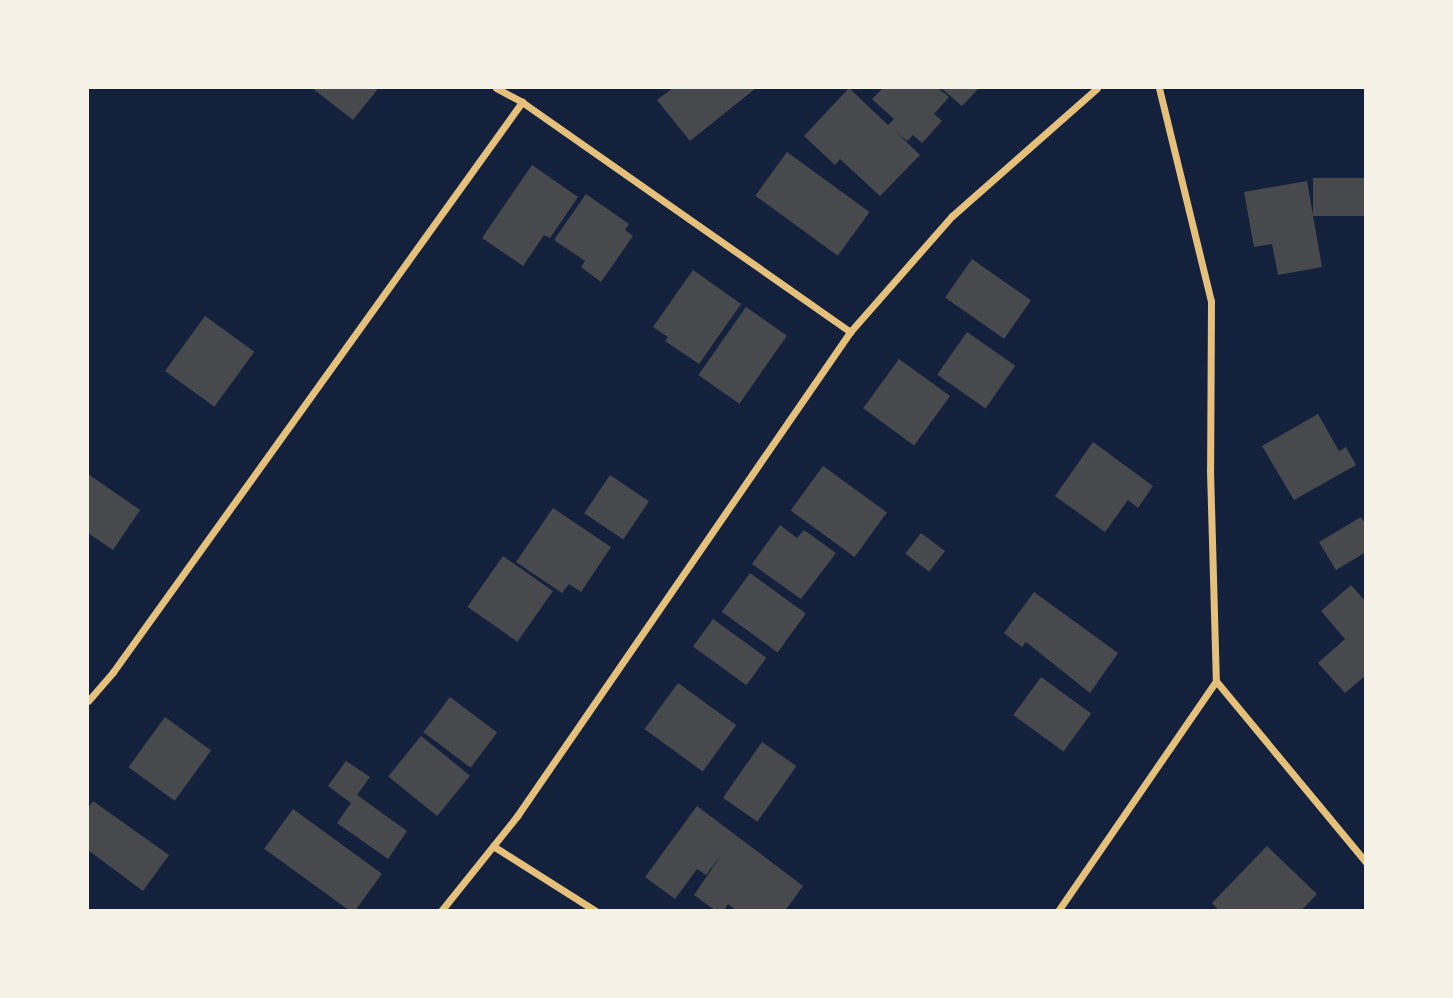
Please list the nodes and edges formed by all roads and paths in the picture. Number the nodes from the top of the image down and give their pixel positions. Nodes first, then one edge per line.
1 (496, 88) edge
2 (1097, 88) edge
3 (1159, 88) edge
4 (522, 102) junction
5 (850, 332) junction
6 (1216, 681) junction
7 (88, 701) edge
8 (493, 846) junction
9 (1366, 862) edge
10 (441, 911) edge
11 (596, 911) edge
12 (1058, 911) edge

1 - 4 street
2 - 5 street
3 - 6 street
4 - 5 street
4 - 7 street
5 - 8 street
6 - 9 street
6 - 12 street
8 - 10 street
8 - 11 street

